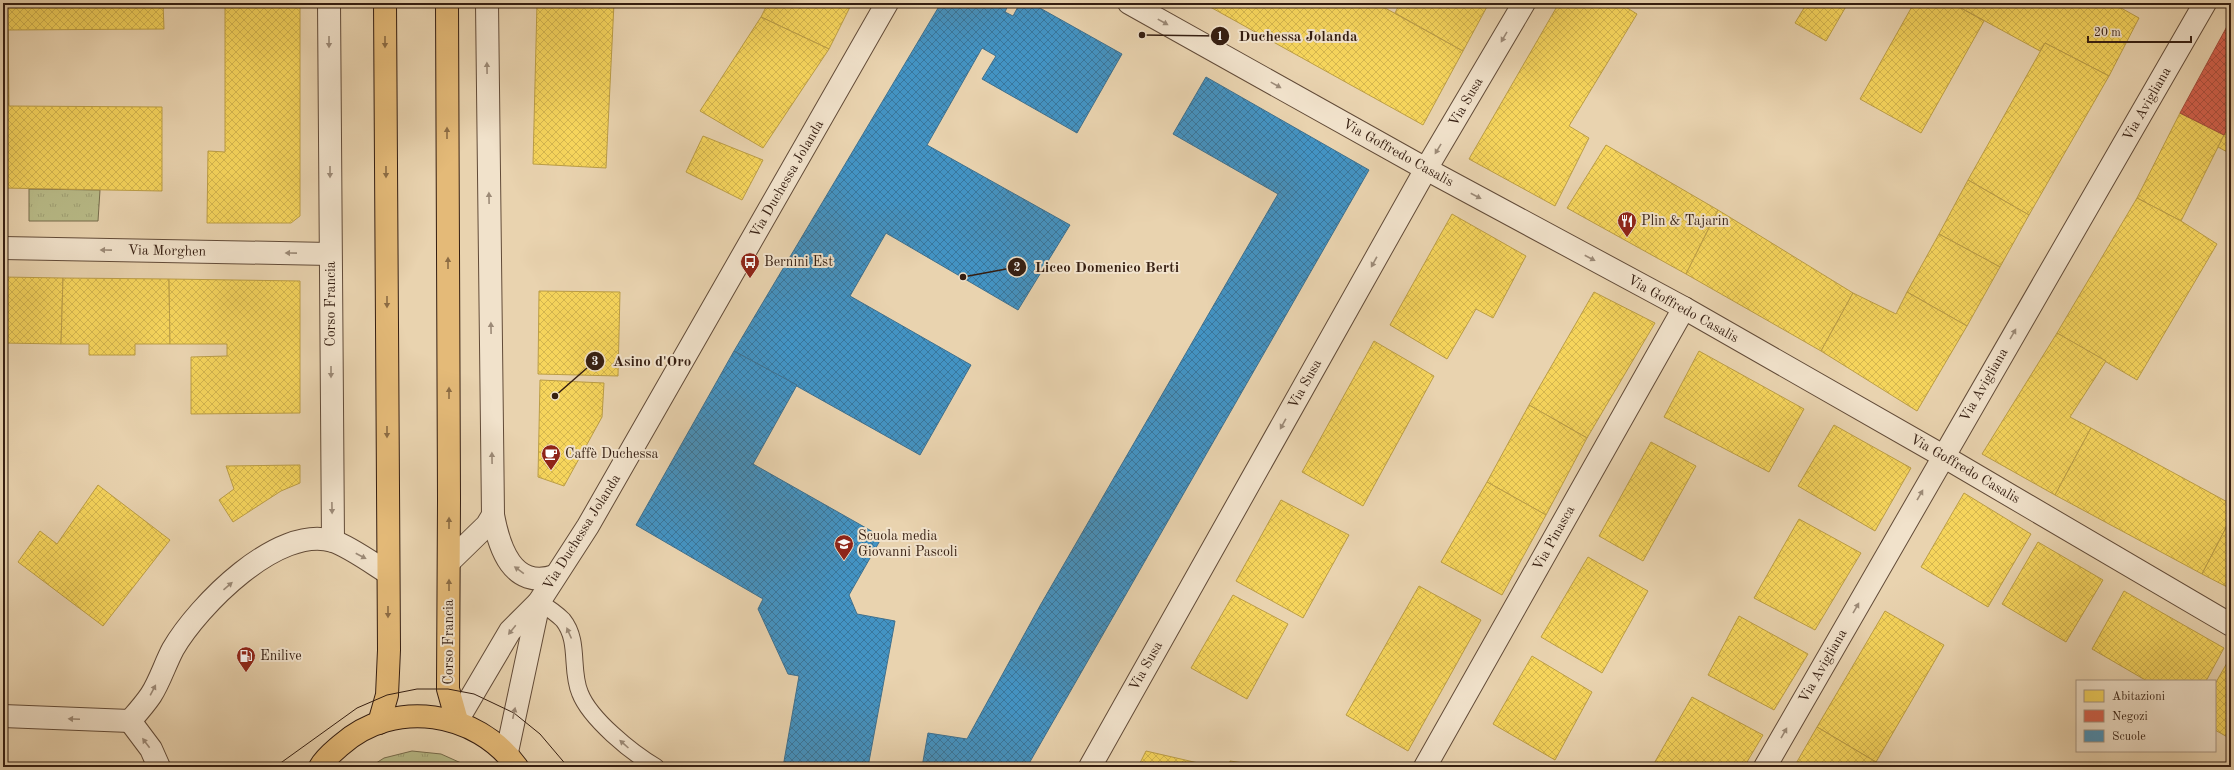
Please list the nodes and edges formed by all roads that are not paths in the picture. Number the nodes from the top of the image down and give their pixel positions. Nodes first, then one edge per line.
1 (329, 3) edge
2 (385, 3) edge
3 (447, 3) edge
4 (487, 3) edge
5 (887, 3) edge
6 (1129, 3) edge
7 (1524, 3) edge
8 (2205, 3) edge
9 (1426, 169) junction
10 (3, 248) edge
11 (330, 254) junction
12 (1684, 308) junction
13 (1943, 456) junction
14 (493, 515) junction
15 (333, 541) junction
16 (449, 562) junction
17 (388, 573) junction
18 (555, 576) junction
19 (539, 602) junction
20 (2231, 625) edge
21 (3, 716) edge
22 (130, 721) junction
23 (457, 721) junction
24 (379, 722) junction
25 (512, 759) edge
26 (158, 767) edge
27 (320, 767) edge
28 (656, 767) edge
29 (1090, 767) edge
30 (1425, 767) edge
31 (1765, 767) edge

1 -> 11 street, Corso Francia
2 -> 17 main road
16 -> 3 main road, Corso Francia
14 -> 4 street
5 - 18 street, Via Duchessa Jolanda
6 -> 9 street, Via Goffredo Casalis
7 -> 9 street, Via Susa
13 -> 8 street, Via Avigliana
9 -> 12 street, Via Goffredo Casalis
9 -> 29 street, Via Susa
11 -> 10 street, Via Morghen
11 -> 15 street, Corso Francia
12 - 13 street, Via Goffredo Casalis
12 - 30 street, Via Pinasca
13 - 20 street, Via Goffredo Casalis
31 -> 13 street, Via Avigliana
14 - 16 street
18 -> 14 street
15 -> 17 street
22 -> 15 street
23 -> 16 main road, Corso Francia
17 -> 24 main road
18 - 19 street, Via Duchessa Jolanda
19 -> 23 street, Via Duchessa Jolanda
25 -> 19 street, Via Duchessa Jolanda
28 -> 19 lane
22 -> 21 street
26 -> 22 street
23 - 24 main road
23 - 25 main road
24 - 27 main road

